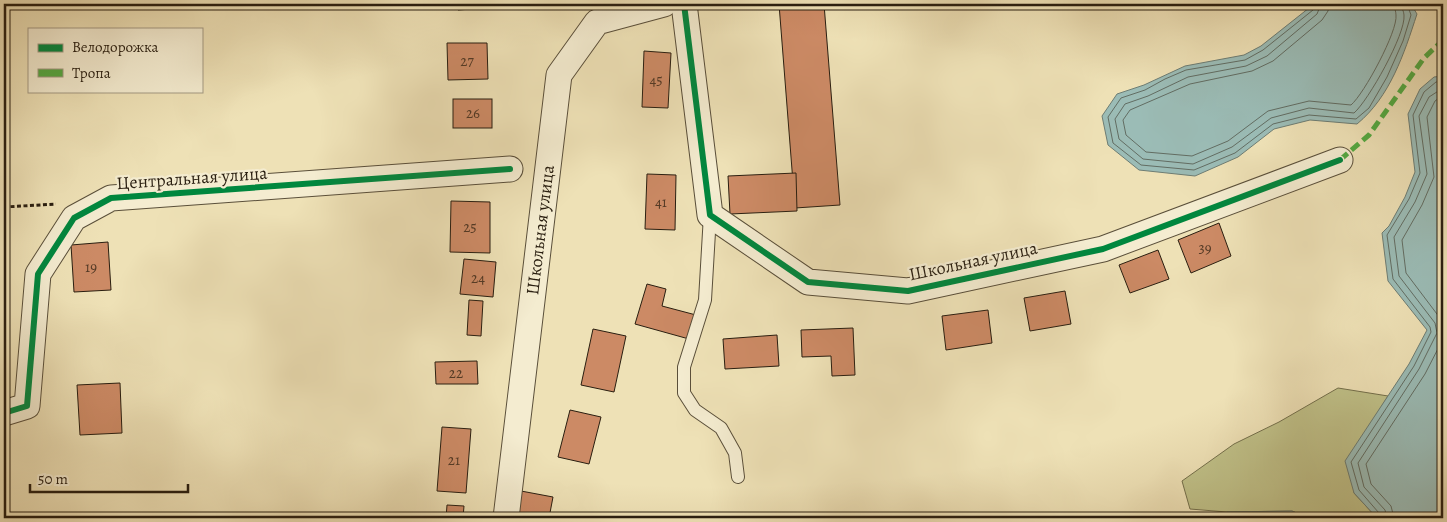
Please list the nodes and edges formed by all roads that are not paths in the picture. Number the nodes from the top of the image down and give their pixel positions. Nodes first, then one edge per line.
1 (664, 4) edge
2 (684, 4) edge
3 (1340, 160) dead end
4 (510, 169) dead end
5 (710, 216) junction
6 (4, 413) edge
7 (738, 477) dead end
8 (506, 518) edge

1 - 8 street, Школьная улица
2 - 5 street
3 - 5 street, Школьная улица
4 - 6 street, Центральная улица
5 - 7 lane

